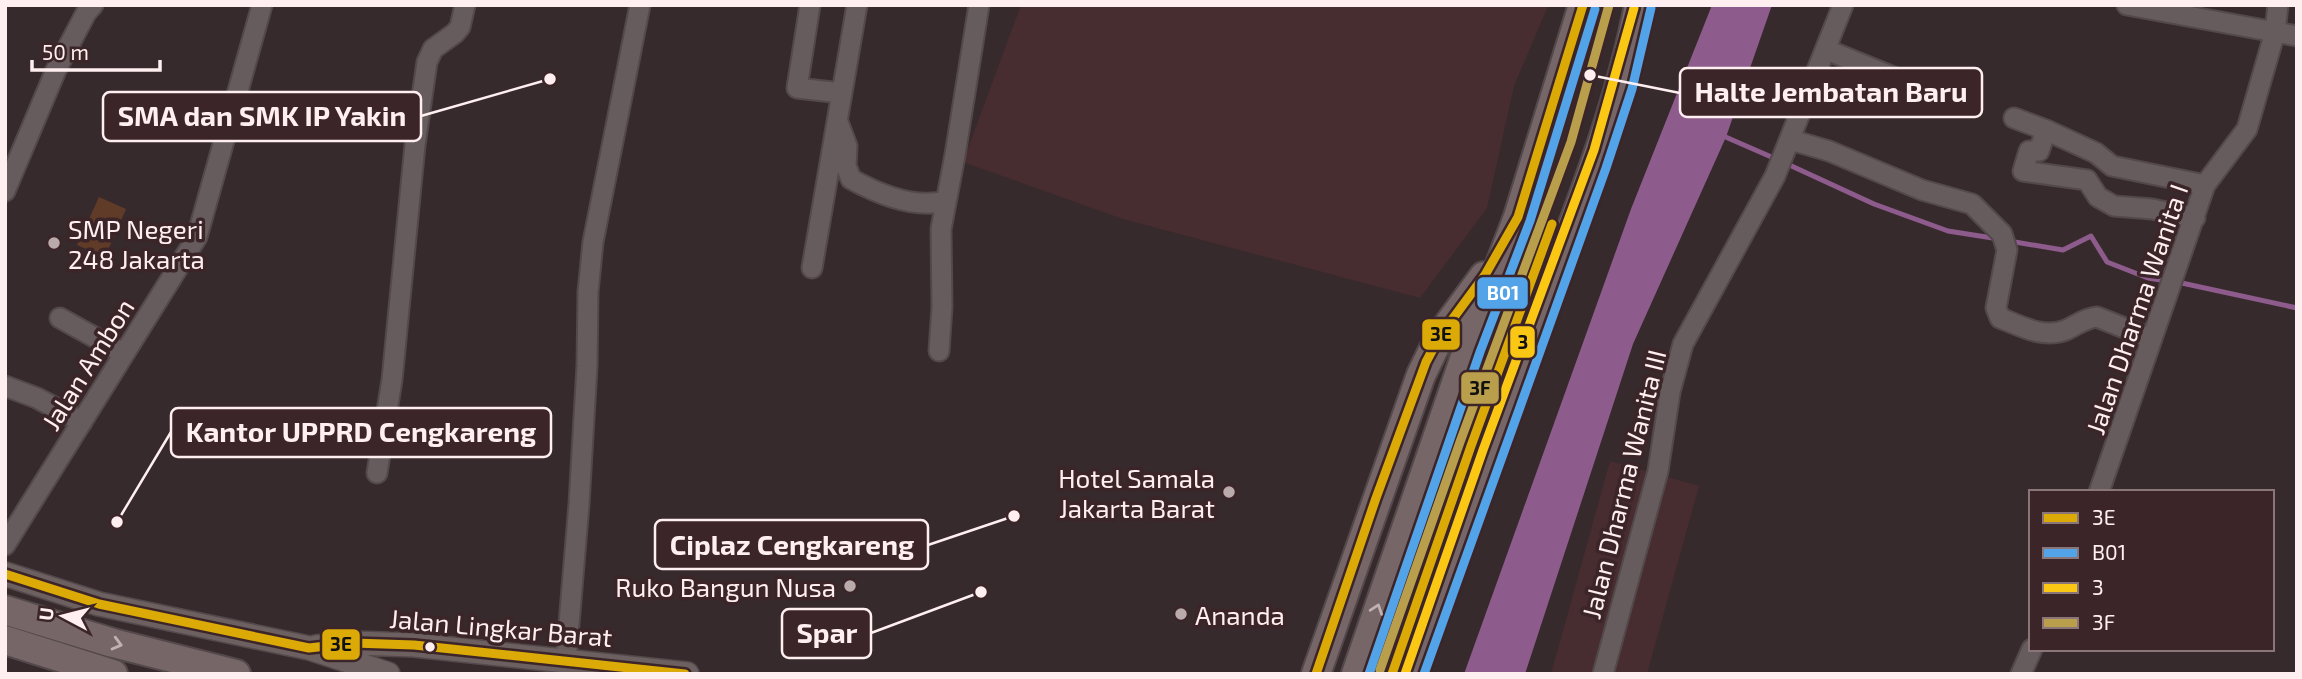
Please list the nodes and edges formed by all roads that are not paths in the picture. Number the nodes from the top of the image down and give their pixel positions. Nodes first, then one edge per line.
1 (93, 5) edge
2 (262, 5) edge
3 (465, 5) edge
4 (640, 5) edge
5 (810, 5) edge
6 (857, 5) edge
7 (979, 5) edge
8 (1583, 5) edge
9 (1639, 5) edge
10 (1843, 5) edge
11 (2127, 5) edge
12 (2278, 5) edge
13 (2275, 32) junction
14 (2297, 36) edge
15 (1827, 50) junction
16 (841, 93) junction
17 (1940, 96) dead end
18 (2014, 118) dead end
19 (837, 119) junction
20 (2046, 130) junction
21 (1788, 147) junction
22 (2205, 185) junction
23 (5, 191) edge
24 (946, 201) junction
25 (1518, 217) junction
26 (2195, 218) junction
27 (812, 268) dead end
28 (60, 318) dead end
29 (2152, 339) junction
30 (939, 351) dead end
31 (123, 353) junction
32 (5, 386) edge
33 (1410, 405) junction
34 (82, 422) junction
35 (1426, 465) junction
36 (377, 472) dead end
37 (2100, 490) edge
38 (5, 545) edge
39 (5, 574) edge
40 (5, 610) edge
41 (5, 640) edge
42 (309, 648) junction
43 (2031, 651) edge
44 (566, 660) junction
45 (113, 674) edge
46 (236, 674) edge
47 (388, 674) edge
48 (687, 674) edge
49 (1316, 674) edge
50 (1356, 674) edge
51 (1411, 674) edge
52 (1603, 674) edge
53 (2021, 674) edge

1 - 23 street
2 - 31 street, Jalan Ambon
3 - 36 street
4 - 44 street
5 - 16 street
6 - 16 street
7 - 24 street
8 - 25 highway
9 - 51 highway
10 - 15 street, Jalan Dharma Wanita III
11 - 13 street
12 - 13 street, Jalan Dharma Wanita I
13 - 14 street
13 - 22 street, Jalan Dharma Wanita I
15 - 17 street
15 - 21 street, Jalan Dharma Wanita III
16 - 19 street
18 - 20 street
19 - 24 street
19 - 27 street
20 - 22 street
20 - 26 street
21 - 29 street
21 - 52 street, Jalan Dharma Wanita III
22 - 26 street, Jalan Dharma Wanita I
24 - 30 street
25 - 33 highway
25 - 35 highway
26 - 29 street, Jalan Dharma Wanita I
28 - 31 street
29 - 37 street, Jalan Dharma Wanita I
31 - 34 street, Jalan Ambon
32 - 34 street
33 - 35 highway
33 - 49 highway
34 - 38 street, Jalan Ambon
50 -> 35 highway
39 - 42 main road, Jalan Lingkar Barat
40 -> 46 highway
41 - 45 highway
42 - 44 main road, Jalan Lingkar Barat
42 - 47 main road, Jalan Lingkar Barat
43 - 53 street
44 - 48 main road, Jalan Lingkar Barat

